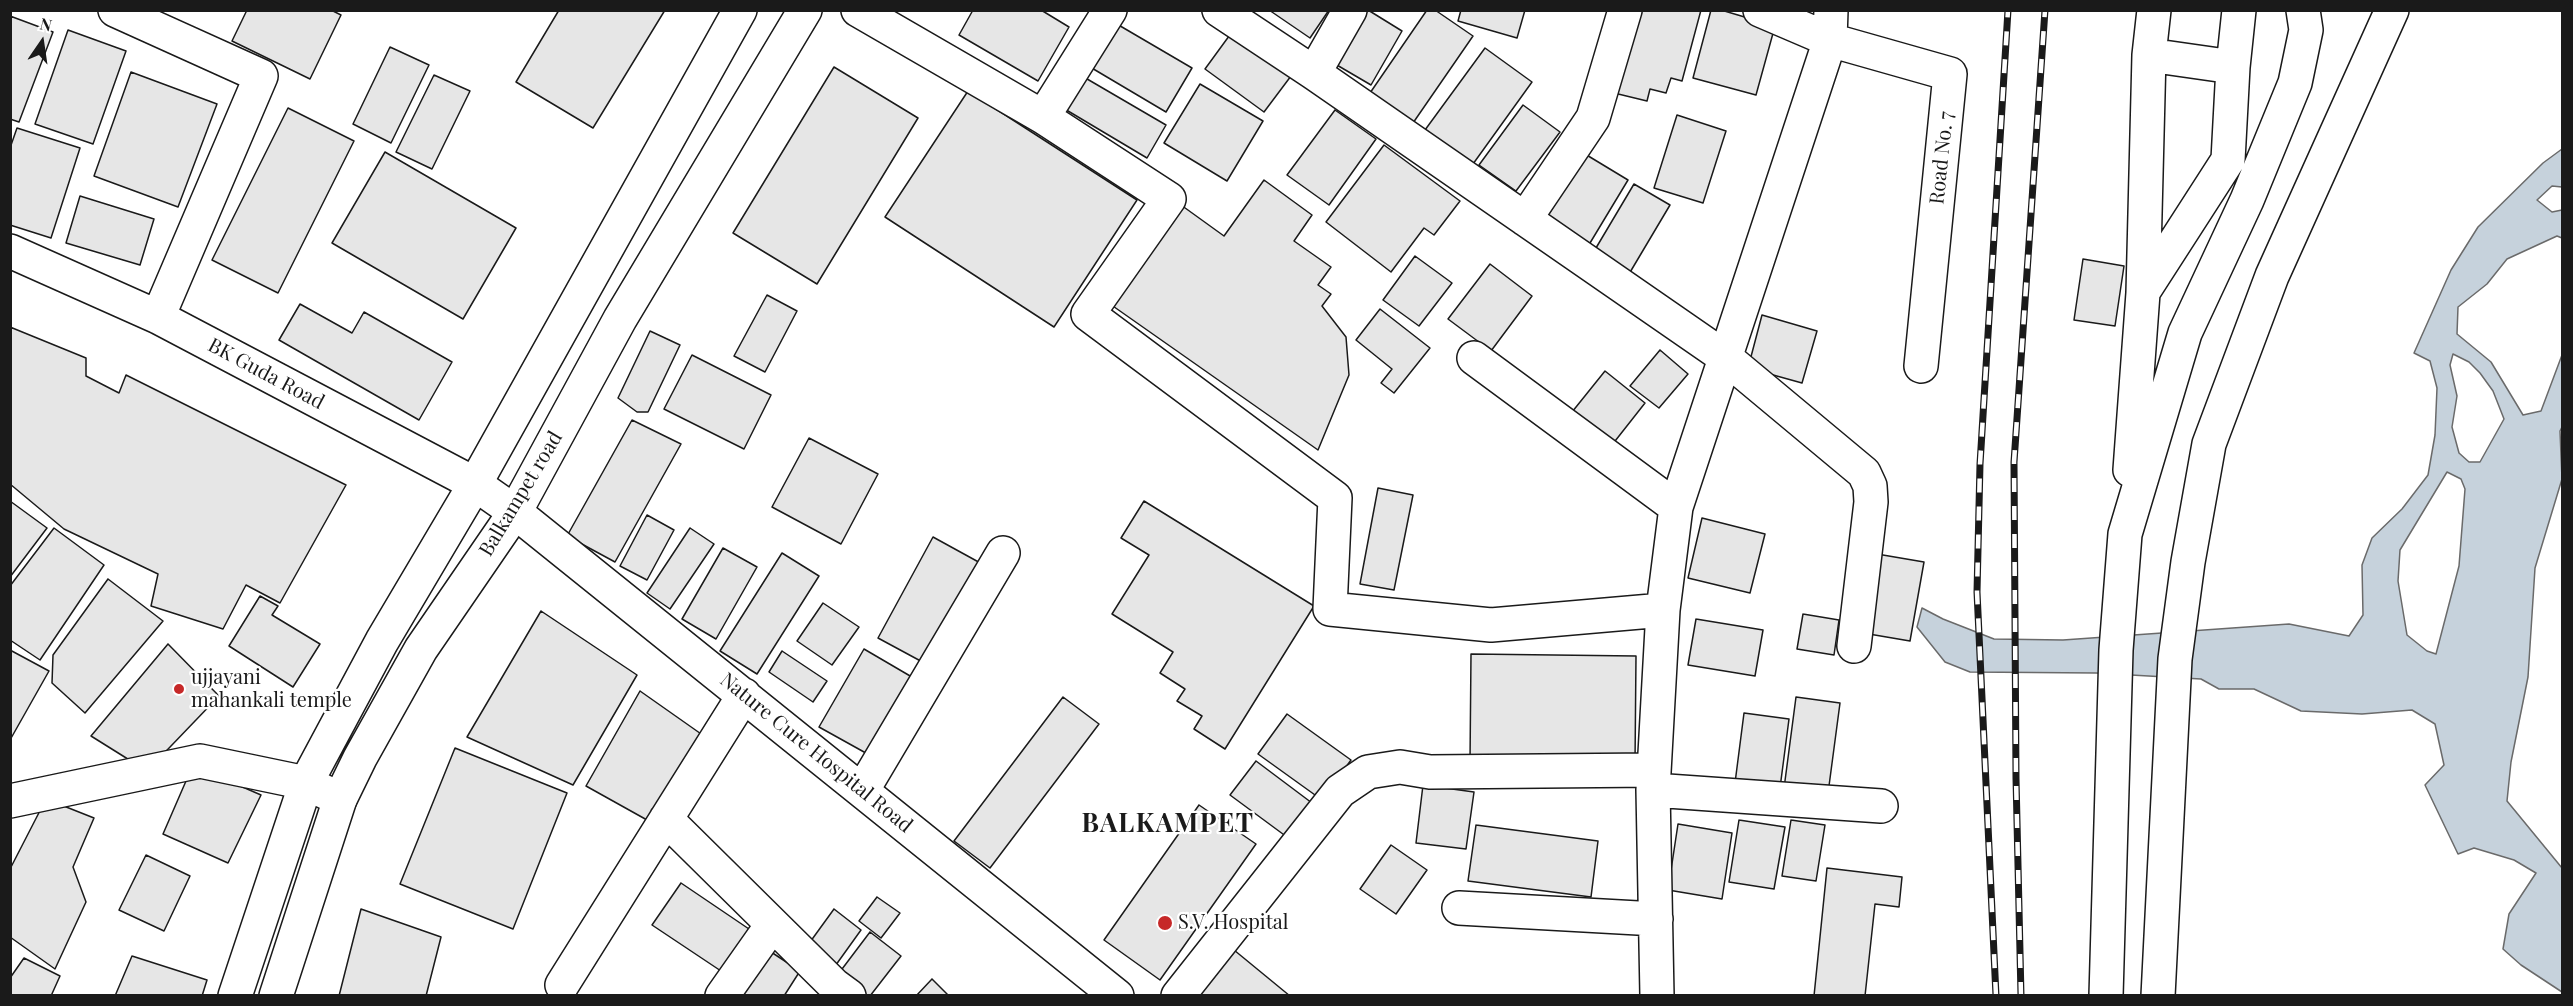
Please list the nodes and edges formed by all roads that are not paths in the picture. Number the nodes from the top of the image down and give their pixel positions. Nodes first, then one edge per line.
1 (115, 10) edge
2 (740, 10) edge
3 (805, 10) edge
4 (858, 10) edge
5 (1110, 10) edge
6 (1219, 10) edge
7 (1350, 10) edge
8 (1624, 10) edge
9 (1760, 10) edge
10 (2154, 10) edge
11 (2239, 10) edge
12 (2303, 10) edge
13 (2392, 10) edge
14 (1830, 25) edge
15 (2149, 55) junction
16 (2233, 67) junction
17 (1314, 73) junction
18 (1043, 117) junction
19 (1525, 219) junction
20 (10, 251) edge
21 (2143, 293) junction
22 (158, 317) junction
23 (1474, 358) dead end
24 (1726, 358) junction
25 (1921, 366) dead end
26 (475, 484) junction
27 (1676, 507) junction
28 (515, 512) junction
29 (2124, 547) junction
30 (1003, 553) dead end
31 (1663, 610) junction
32 (1854, 646) dead end
33 (744, 695) junction
34 (1654, 780) junction
35 (306, 783) junction
36 (862, 790) junction
37 (340, 800) junction
38 (10, 801) edge
39 (1881, 806) dead end
40 (666, 819) junction
41 (1460, 908) dead end
42 (1656, 919) junction
43 (772, 925) junction
44 (562, 985) dead end
45 (1115, 995) edge
46 (235, 996) edge
47 (276, 996) edge
48 (722, 996) edge
49 (849, 996) edge
50 (1178, 996) edge
51 (1657, 996) edge
52 (2106, 996) edge
53 (2158, 996) edge

1 - 22 street
2 - 26 street
3 - 28 street, Balkampet road
4 - 18 street
5 - 18 street
6 - 17 street
7 - 17 street
8 - 19 street
9 - 14 street
10 - 15 street
11 - 16 street
12 - 29 street
13 - 53 street
14 - 24 street
14 - 25 street, Road No. 7
15 - 16 street
15 - 21 street
16 - 21 street
17 - 19 street
18 - 31 street
19 - 24 street
20 - 22 street, BK Guda Road
21 - 29 street
22 - 26 street, BK Guda Road
23 - 27 street
24 - 27 street
24 - 32 street
26 - 28 street, BK Guda Road
26 - 35 street
27 - 31 street
28 - 33 street, Nature Cure Hospital Road
28 - 37 street, Balkampet road
29 - 52 street
30 - 36 street
31 - 34 street
33 - 36 street, Nature Cure Hospital Road
33 - 40 street
34 - 39 street
34 - 42 street
34 - 50 street
35 - 37 street
35 - 38 street
35 - 46 street
36 - 45 street, Nature Cure Hospital Road
37 - 47 street, Balkampet road
40 - 43 street
40 - 44 street
41 - 42 street
42 - 51 street
43 - 48 street
43 - 49 street

